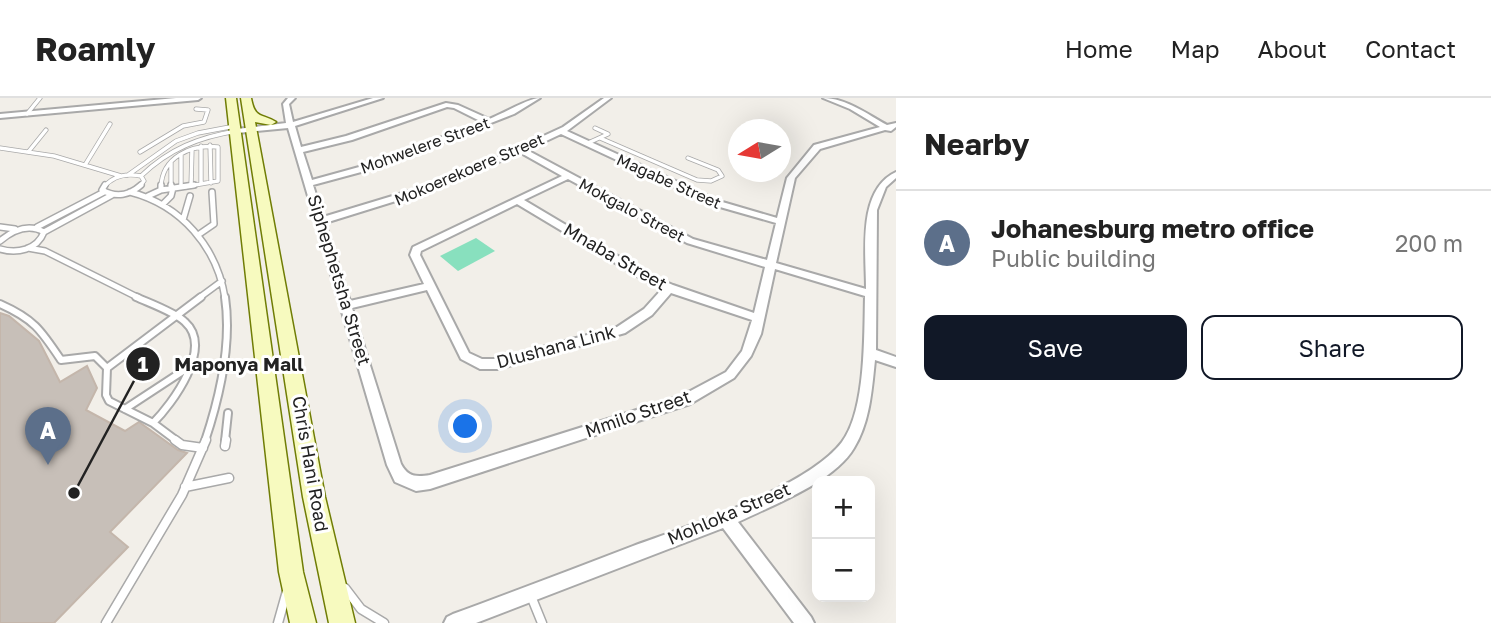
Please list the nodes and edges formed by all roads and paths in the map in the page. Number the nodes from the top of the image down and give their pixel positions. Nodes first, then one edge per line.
1 (40, 98) edge
2 (99, 98) edge
3 (197, 98) edge
4 (231, 98) edge
5 (290, 98) edge
6 (380, 98) edge
7 (537, 98) edge
8 (826, 98) edge
9 (856, 98) edge
10 (605, 99) edge
11 (154, 100) edge
12 (835, 100) junction
13 (96, 108) junction
14 (196, 109) dead end
15 (27, 114) junction
16 (0, 116) edge
17 (245, 120) edge
18 (271, 122) joint
19 (488, 122) junction
20 (290, 123) junction
21 (110, 124) dead end
22 (890, 126) edge
23 (595, 128) dead end
24 (46, 130) dead end
25 (561, 131) junction
26 (896, 133) edge
27 (600, 138) junction
28 (588, 144) junction
29 (210, 145) junction
30 (201, 146) junction
31 (0, 148) edge
32 (192, 149) junction
33 (519, 149) junction
34 (300, 150) junction
35 (29, 151) junction
36 (140, 152) dead end
37 (181, 155) junction
38 (688, 158) dead end
39 (171, 162) junction
40 (85, 165) junction
41 (105, 173) junction
42 (128, 174) junction
43 (896, 174) edge
44 (121, 176) junction
45 (141, 176) junction
46 (568, 176) junction
47 (107, 182) junction
48 (211, 183) junction
49 (310, 183) junction
50 (201, 184) junction
51 (142, 186) junction
52 (191, 186) junction
53 (181, 187) junction
54 (172, 188) junction
55 (161, 190) junction
56 (104, 192) junction
57 (130, 192) junction
58 (212, 192) dead end
59 (112, 195) junction
60 (148, 196) junction
61 (190, 196) dead end
62 (517, 200) junction
63 (163, 204) junction
64 (183, 220) junction
65 (321, 221) junction
66 (781, 222) junction
67 (1, 227) edge
68 (35, 227) junction
69 (18, 230) junction
70 (44, 232) junction
71 (198, 235) junction
72 (2, 239) edge
73 (41, 241) junction
74 (28, 248) junction
75 (0, 249) edge
76 (45, 251) junction
77 (771, 265) junction
78 (222, 281) junction
79 (431, 286) junction
80 (669, 288) junction
81 (870, 293) junction
82 (0, 304) edge
83 (346, 306) junction
84 (176, 315) junction
85 (758, 318) junction
86 (870, 353) junction
87 (896, 362) edge
88 (189, 367) junction
89 (107, 368) junction
90 (125, 409) junction
91 (228, 413) dead end
92 (153, 423) junction
93 (225, 446) dead end
94 (203, 448) junction
95 (394, 465) joint
96 (229, 478) dead end
97 (185, 487) junction
98 (726, 519) junction
99 (326, 552) junction
100 (291, 572) junction
101 (530, 593) junction
102 (109, 623) edge
103 (278, 623) edge
104 (303, 623) edge
105 (342, 623) edge
106 (384, 623) edge
107 (453, 623) edge
108 (542, 623) edge
109 (805, 623) edge

1 - 15 lane
2 - 13 street
3 - 11 street
4 - 17 main road, Chris Hani Road
5 - 20 street, Siphephetsha Street
6 - 20 street
7 - 19 street, Mohwelere Street
8 - 12 street
9 - 12 street
10 - 25 street, Mokoerekoere Street
11 - 13 street
12 - 22 street
13 - 15 street
14 - 36 lane
15 - 16 street
17 - 18 main road
17 - 20 street
17 - 42 lane
17 - 45 lane
17 - 99 main road, Chris Hani Road
17 - 100 main road, Chris Hani Road
18 - 20 street
19 - 34 street
19 - 49 street, Mohwelere Street
20 - 34 street, Siphephetsha Street
21 - 40 lane
22 - 26 street
22 - 66 street, Mmilo Street
23 - 27 lane
24 - 35 lane
25 - 28 street, Magabe Street
25 - 33 street, Mokoerekoere Street
27 - 28 lane
27 - 38 lane
28 - 66 street, Magabe Street
29 - 30 lane
29 - 48 lane
29 - 48 lane
30 - 32 lane
30 - 50 lane
31 - 35 lane
32 - 37 lane
32 - 52 lane
33 - 46 street, Mokgalo Street
33 - 65 street, Mokoerekoere Street
34 - 49 street, Siphephetsha Street
35 - 40 lane
37 - 39 lane
37 - 53 lane
39 - 54 lane
39 - 55 lane
40 - 41 lane
41 - 44 lane
41 - 47 lane
42 - 44 lane
42 - 45 lane
43 - 81 street, Mohloka Street
44 - 47 lane
45 - 51 lane
46 - 62 street, Dlushana Link
46 - 77 street, Mokgalo Street
47 - 56 lane
48 - 50 lane
49 - 65 street, Siphephetsha Street
50 - 52 lane
51 - 57 lane
51 - 60 lane
52 - 53 lane
53 - 54 lane
54 - 55 lane
54 - 63 lane
55 - 60 lane
56 - 59 lane
56 - 68 lane
57 - 59 lane
57 - 60 lane
58 - 71 lane
59 - 70 lane
60 - 63 lane
61 - 64 lane
62 - 79 street, Dlushana Link
62 - 80 street, Mnaba Street
63 - 64 lane
64 - 71 lane
65 - 83 street, Siphephetsha Street
66 - 77 street, Mmilo Street
67 - 69 lane
67 - 72 lane
68 - 69 lane
68 - 70 lane
69 - 72 lane
70 - 73 lane
71 - 78 lane
73 - 74 lane
73 - 76 lane
74 - 75 lane
74 - 76 lane
76 - 84 lane
77 - 81 street, Mokgalo Street
77 - 85 street, Mmilo Street
78 - 84 lane
78 - 94 lane
79 - 80 street, Dlushana Link
79 - 83 street
80 - 85 street, Mnaba Street
81 - 86 street, Mohloka Street
82 - 89 lane
83 - 95 street, Siphephetsha Street
84 - 88 lane
84 - 89 lane
85 - 95 street, Mmilo Street
86 - 87 street
86 - 98 street, Mohloka Street
88 - 90 lane
88 - 92 lane
89 - 90 lane
90 - 92 lane
91 - 93 lane
92 - 94 lane
94 - 97 lane
96 - 97 lane
97 - 102 lane
98 - 101 street, Mohloka Street
98 - 109 street
99 - 105 main road, Chris Hani Road
99 - 106 lane
100 - 103 lane
100 - 104 main road, Chris Hani Road
101 - 107 street, Mohloka Street
101 - 108 lane

